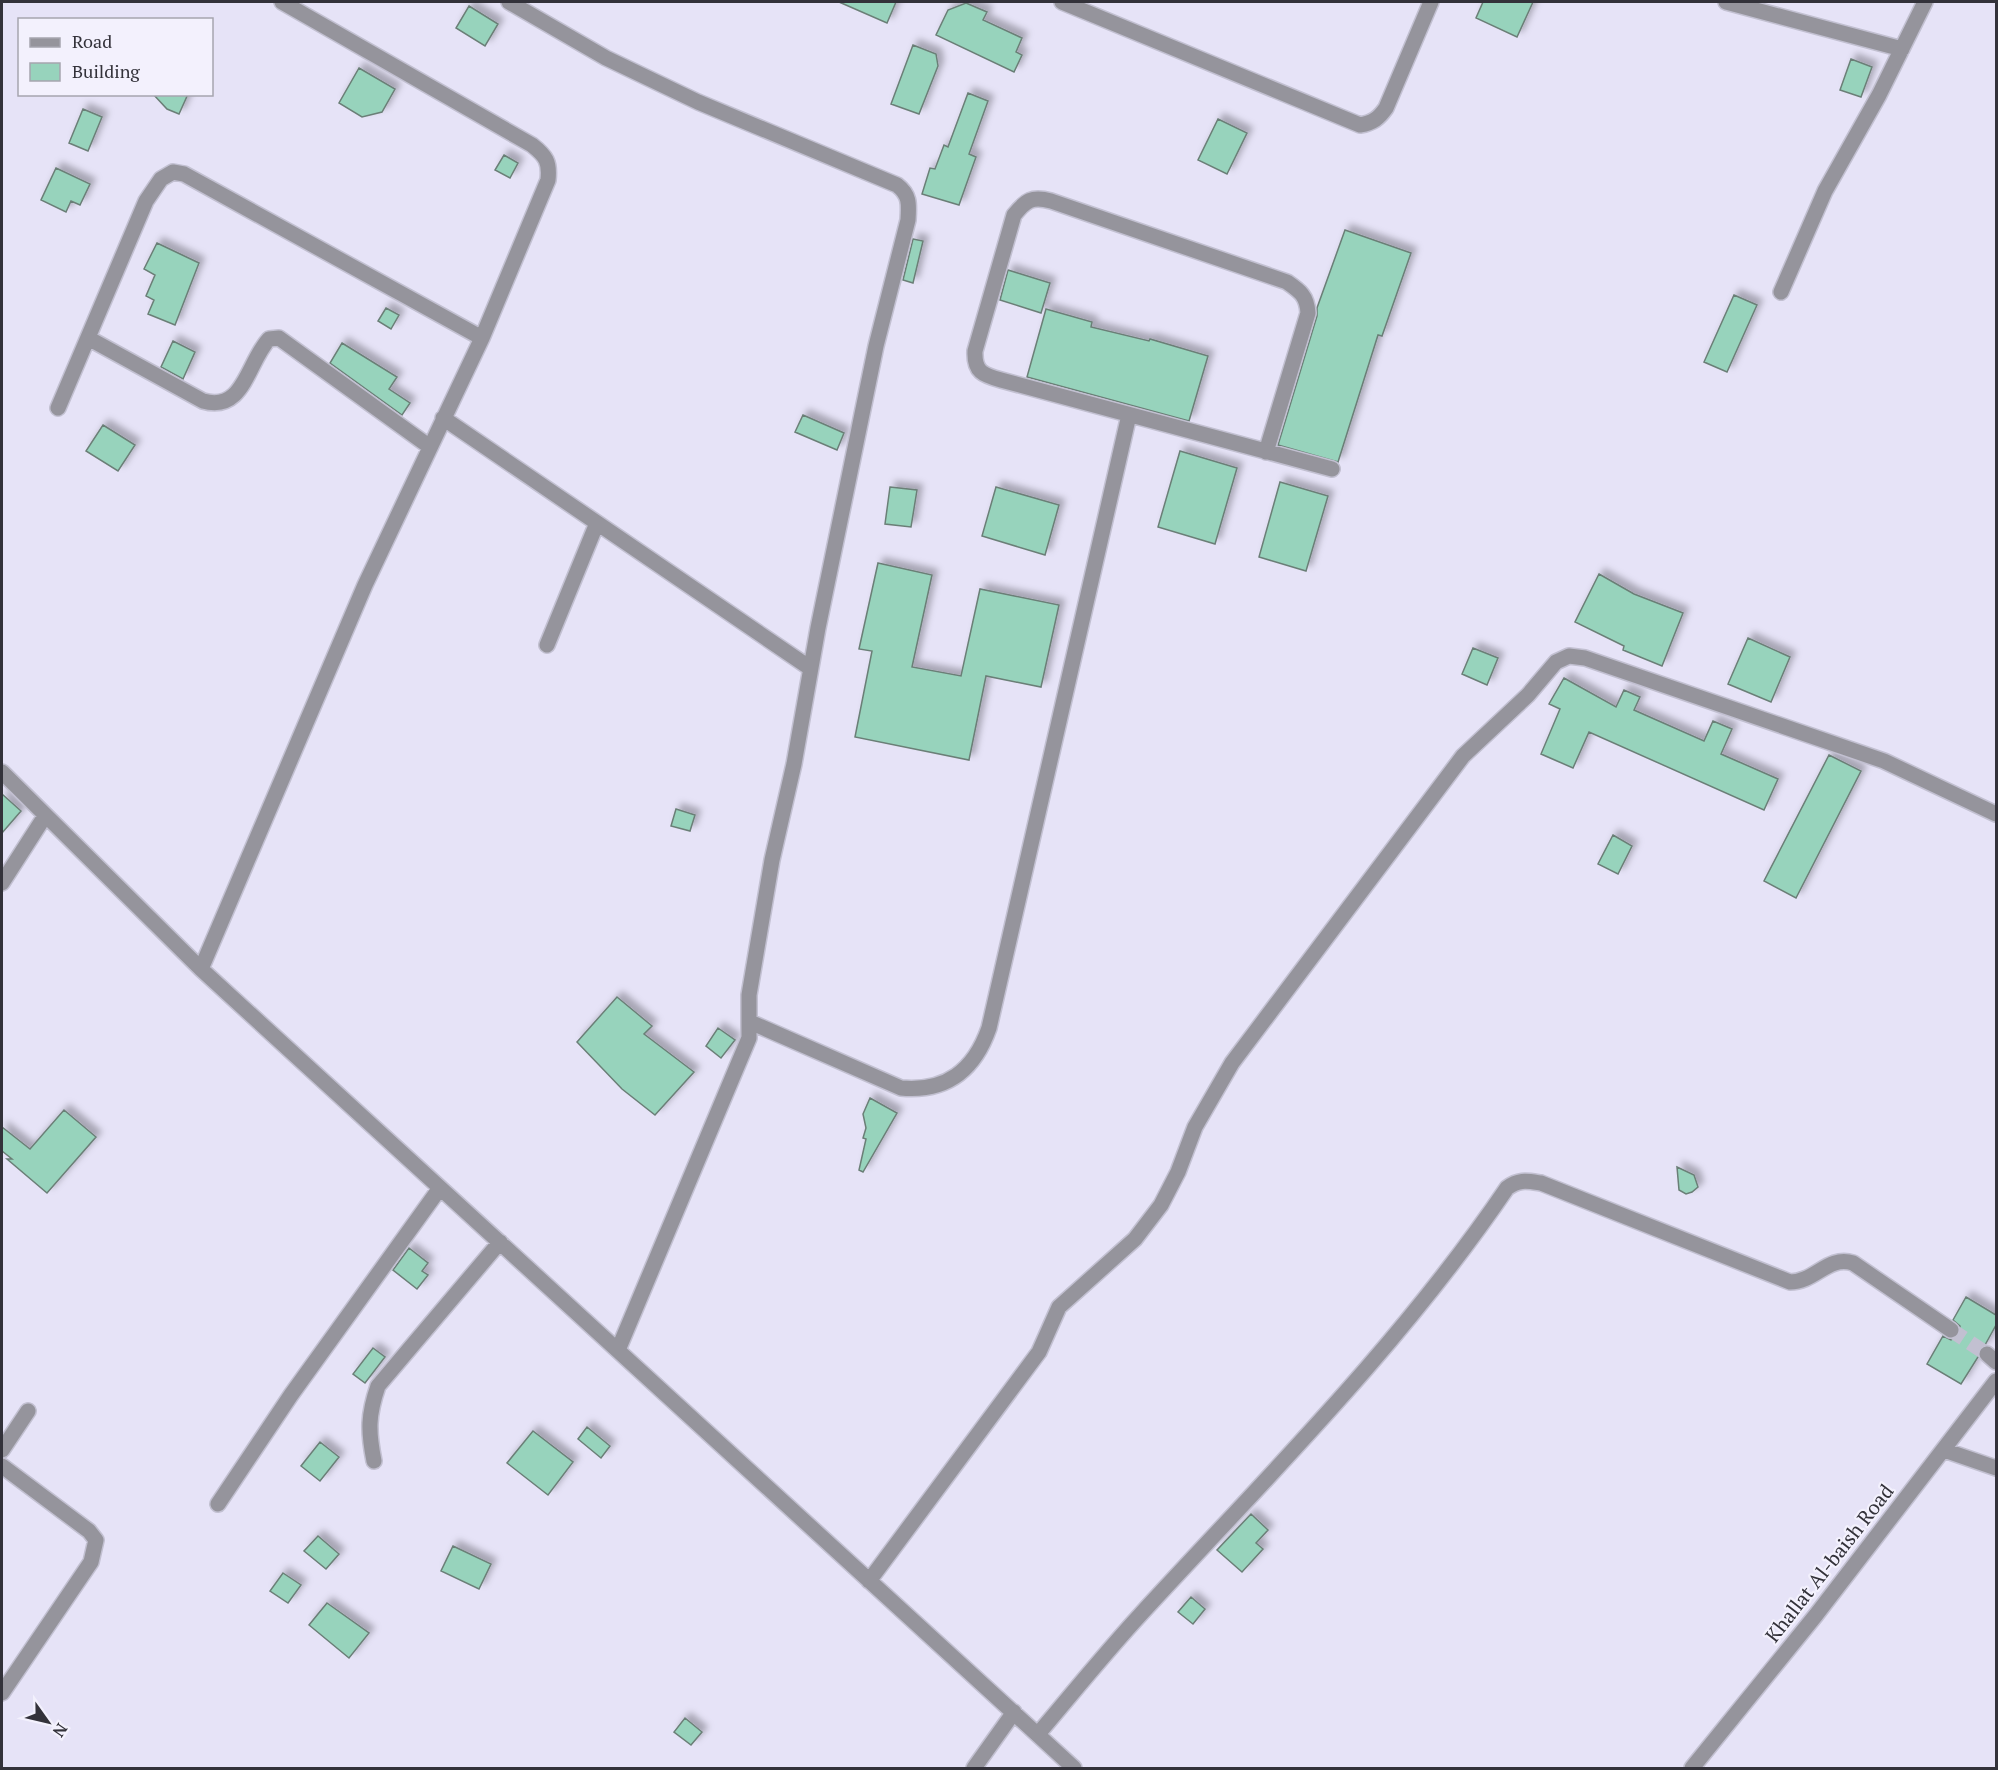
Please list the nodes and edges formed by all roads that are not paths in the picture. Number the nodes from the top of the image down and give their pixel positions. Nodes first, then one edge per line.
1 (282, 2) edge
2 (509, 2) edge
3 (1062, 2) edge
4 (1431, 2) edge
5 (1726, 2) edge
6 (1925, 2) edge
7 (1747, 4) edge
8 (1902, 49) junction
9 (1781, 292) dead end
10 (88, 338) junction
11 (482, 338) junction
12 (58, 408) dead end
13 (1129, 415) junction
14 (443, 418) junction
15 (430, 447) junction
16 (1266, 452) junction
17 (1332, 470) dead end
18 (597, 523) junction
19 (547, 645) dead end
20 (810, 668) junction
21 (2, 772) edge
22 (1996, 814) edge
23 (45, 816) junction
24 (2, 883) edge
25 (201, 969) junction
26 (750, 1022) junction
27 (440, 1188) junction
28 (500, 1242) junction
29 (1952, 1330) tunnel mouth
30 (618, 1350) junction
31 (1996, 1381) edge
32 (28, 1411) dead end
33 (2, 1450) edge
34 (1944, 1450) junction
35 (374, 1461) dead end
36 (2, 1466) edge
37 (1996, 1468) edge
38 (218, 1504) dead end
39 (869, 1581) junction
40 (2, 1693) edge
41 (1014, 1712) junction
42 (1038, 1734) junction
43 (1698, 1767) edge
44 (974, 1768) edge
45 (1074, 1768) edge

1 - 11 street
2 - 20 street
3 - 4 street
5 - 7 street
6 - 8 street
7 - 8 street
8 - 9 street
10 - 11 street
10 - 12 street
10 - 15 street
11 - 14 street
13 - 16 street
13 - 16 street
13 - 26 street
14 - 15 street
14 - 18 street
15 - 25 street
16 - 17 street
18 - 19 street
18 - 20 street
20 - 26 street
21 - 23 street
22 - 39 street
23 - 24 street
23 - 25 street
25 - 27 street
26 - 30 street
27 - 28 street
27 - 38 street
28 - 30 street
28 - 35 street
29 - 42 street
30 - 39 street
31 - 34 street, Khallat Al-baish Road
32 - 33 street
34 - 37 street
34 - 43 street, Khallat Al-baish Road
36 - 40 street
39 - 41 street
41 - 42 street
41 - 44 street
42 - 45 street

